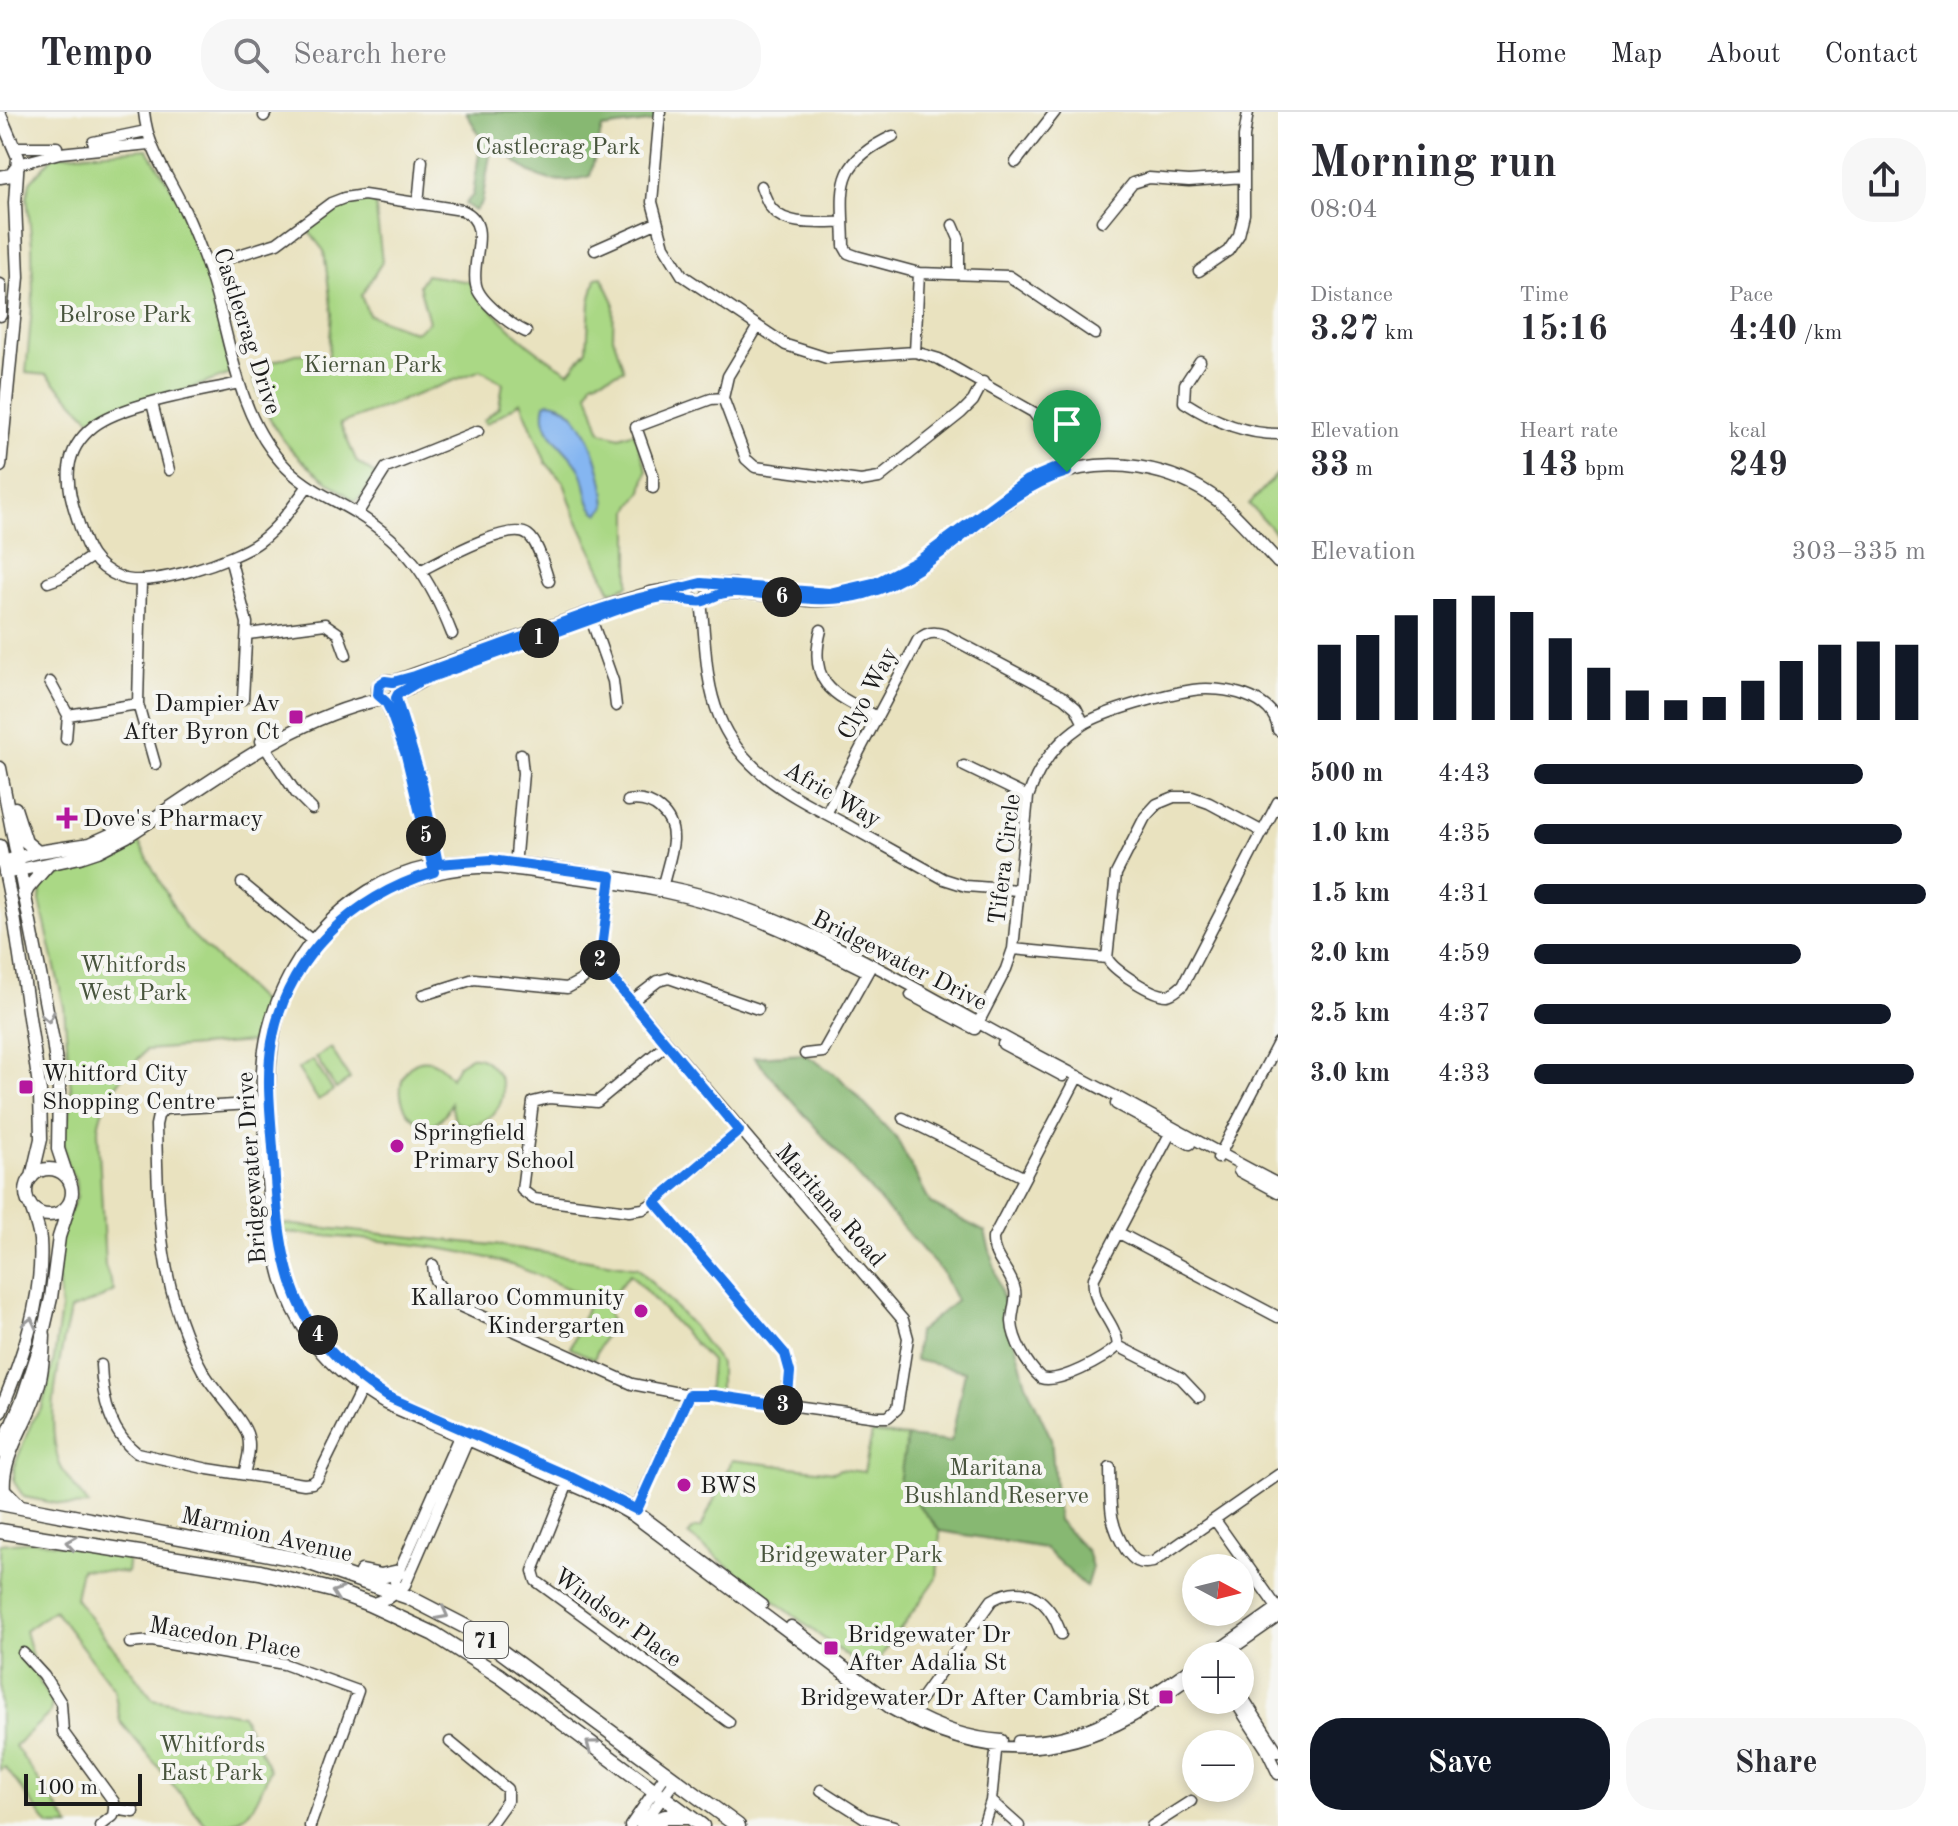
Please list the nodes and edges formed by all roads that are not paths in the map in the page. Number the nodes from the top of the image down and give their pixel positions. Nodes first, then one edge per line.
1 (144, 112) edge
2 (660, 112) edge
3 (1055, 112) edge
4 (1248, 112) edge
5 (0, 115) edge
6 (146, 131) junction
7 (893, 136) dead end
8 (0, 139) edge
9 (149, 144) junction
10 (15, 146) junction
11 (422, 161) dead end
12 (1016, 162) dead end
13 (18, 166) junction
14 (0, 177) edge
15 (1244, 177) junction
16 (761, 186) dead end
17 (418, 204) junction
18 (1102, 221) dead end
19 (656, 223) junction
20 (843, 223) junction
21 (953, 225) dead end
22 (595, 250) dead end
23 (207, 265) junction
24 (1199, 271) dead end
25 (919, 273) junction
26 (959, 273) junction
27 (0, 285) edge
28 (0, 315) edge
29 (757, 328) junction
30 (526, 332) dead end
31 (1095, 334) dead end
32 (915, 352) junction
33 (1200, 361) dead end
34 (983, 382) junction
35 (239, 383) junction
36 (723, 398) junction
37 (152, 403) junction
38 (478, 431) dead end
39 (1278, 434) edge
40 (0, 466) edge
41 (1066, 468) junction
42 (169, 470) dead end
43 (307, 487) junction
44 (653, 488) dead end
45 (357, 514) junction
46 (1278, 551) edge
47 (91, 557) junction
48 (230, 558) junction
49 (1278, 562) edge
50 (422, 570) junction
51 (549, 581) dead end
52 (48, 582) dead end
53 (141, 582) junction
54 (700, 594) junction
55 (591, 616) junction
56 (821, 630) dead end
57 (248, 634) junction
58 (452, 634) dead end
59 (346, 655) dead end
60 (50, 682) dead end
61 (388, 694) junction
62 (243, 699) dead end
63 (138, 704) junction
64 (616, 706) dead end
65 (68, 715) junction
66 (876, 716) junction
67 (1084, 724) junction
68 (1278, 730) edge
69 (66, 739) dead end
70 (263, 744) junction
71 (521, 754) dead end
72 (155, 764) dead end
73 (0, 766) edge
74 (964, 766) dead end
75 (1028, 797) junction
76 (628, 801) dead end
77 (1278, 802) edge
78 (312, 809) dead end
79 (826, 814) junction
80 (1263, 832) junction
81 (0, 846) edge
82 (38, 852) junction
83 (49, 864) junction
84 (18, 865) junction
85 (515, 867) junction
86 (4, 868) junction
87 (435, 869) junction
88 (610, 879) junction
89 (242, 883) dead end
90 (662, 887) junction
91 (1018, 890) junction
92 (0, 894) edge
93 (24, 896) junction
94 (14, 916) junction
95 (314, 942) junction
96 (1013, 949) junction
97 (1107, 958) junction
98 (600, 964) junction
99 (869, 969) junction
100 (423, 995) dead end
101 (632, 1001) junction
102 (758, 1009) dead end
103 (977, 1026) junction
104 (1278, 1043) edge
105 (666, 1045) junction
106 (805, 1054) dead end
107 (1275, 1057) edge
108 (1076, 1079) junction
109 (267, 1103) junction
110 (903, 1118) dead end
111 (739, 1131) junction
112 (1172, 1131) junction
113 (1219, 1156) junction
114 (32, 1177) junction
115 (1023, 1177) junction
116 (68, 1179) junction
117 (1278, 1184) edge
118 (1278, 1192) edge
119 (71, 1200) junction
120 (655, 1202) junction
121 (30, 1204) junction
122 (1119, 1233) junction
123 (433, 1265) dead end
124 (1278, 1317) edge
125 (43, 1335) junction
126 (1118, 1346) junction
127 (101, 1365) dead end
128 (362, 1386) junction
129 (689, 1395) junction
130 (1199, 1397) dead end
131 (787, 1406) junction
132 (0, 1412) edge
133 (465, 1435) junction
134 (0, 1452) edge
135 (1110, 1468) dead end
136 (244, 1474) junction
137 (1278, 1475) edge
138 (569, 1480) junction
139 (0, 1503) edge
140 (18, 1505) junction
141 (635, 1513) junction
142 (1215, 1520) junction
143 (0, 1531) edge
144 (27, 1536) junction
145 (0, 1539) edge
146 (301, 1560) junction
147 (399, 1572) junction
148 (396, 1592) junction
149 (369, 1604) junction
150 (1278, 1608) edge
151 (1278, 1617) edge
152 (410, 1622) junction
153 (1061, 1634) dead end
154 (1232, 1642) edge
155 (1236, 1642) edge
156 (130, 1643) dead end
157 (23, 1653) dead end
158 (1182, 1673) edge
159 (1182, 1683) edge
160 (1243, 1714) edge
161 (1254, 1714) edge
162 (908, 1716) junction
163 (729, 1722) dead end
164 (450, 1742) dead end
165 (997, 1743) junction
166 (1278, 1752) edge
167 (1278, 1774) edge
168 (670, 1777) junction
169 (821, 1790) dead end
170 (658, 1795) junction
171 (991, 1801) junction
172 (1189, 1802) edge
173 (114, 1809) junction
174 (134, 1812) dead end
175 (696, 1822) edge
176 (100, 1826) edge
177 (310, 1826) edge
178 (489, 1826) edge
179 (630, 1826) edge
180 (642, 1826) edge
181 (738, 1826) edge
182 (894, 1826) edge
183 (983, 1826) edge
184 (1019, 1826) edge
185 (1152, 1826) edge

1 - 6 street, Castlecrag Drive
2 - 19 street
3 - 12 street
4 - 15 street
5 - 10 main road
6 - 9 street, Castlecrag Drive
6 - 10 street
7 - 20 street
8 - 10 main road
9 - 13 street
9 - 23 street, Castlecrag Drive
10 - 13 main road
11 - 17 street
13 - 14 main road
13 - 40 main road
15 - 18 street
15 - 24 street
16 - 20 street
17 - 23 street
17 - 30 street
19 - 22 street
19 - 29 street
20 - 25 street
21 - 26 street
23 - 35 street, Castlecrag Drive
25 - 26 street
25 - 32 street
26 - 31 street
27 - 28 main road
29 - 32 street
29 - 36 street
32 - 34 street
33 - 39 street
34 - 36 street
34 - 41 street
35 - 37 street
35 - 43 street, Castlecrag Drive
36 - 44 street
37 - 42 street
37 - 47 street
38 - 45 street
41 - 46 main road
41 - 49 main road
41 - 54 main road
43 - 45 street, Castlecrag Drive
43 - 48 street
45 - 50 street, Castlecrag Drive
47 - 52 street
47 - 53 street
48 - 53 street
48 - 57 street
50 - 51 street
50 - 58 street, Castlecrag Drive
53 - 63 street
54 - 55 main road
54 - 79 street, Afric Way
55 - 61 main road
55 - 64 street
56 - 66 street
57 - 59 street
57 - 62 street
60 - 65 street
61 - 70 main road
61 - 87 street
63 - 65 street
63 - 72 street
65 - 69 street
66 - 67 street, Clyo Way
66 - 79 street, Clyo Way
67 - 68 street, Tifera Circle
67 - 75 street, Tifera Circle
70 - 78 street
70 - 82 main road
70 - 83 main road
71 - 85 street
73 - 82 main road
73 - 84 main road
74 - 75 street
75 - 91 street, Tifera Circle
76 - 90 street
77 - 80 street
79 - 91 street, Afric Way
80 - 97 street
80 - 97 street
81 - 86 main road
82 - 84 main road
83 - 84 main road
83 - 93 main road
84 - 86 main road
84 - 93 main road
85 - 87 street, Bridgewater Drive
85 - 88 street, Bridgewater Drive
86 - 94 main road
87 - 95 street, Bridgewater Drive
88 - 90 street, Bridgewater Drive
88 - 98 street
89 - 95 street
90 - 99 street, Bridgewater Drive
91 - 96 street, Tifera Circle
92 - 94 main road
93 -> 116 main road
94 - 114 main road
95 - 109 street, Bridgewater Drive
96 - 97 street, Tifera Circle
96 - 103 street, Tifera Circle
98 - 100 street
98 - 101 street, Maritana Road
99 - 103 street, Bridgewater Drive
99 - 106 street
101 - 102 street
101 - 105 street, Maritana Road
103 - 108 street, Bridgewater Drive
104 - 107 street
105 - 111 street, Maritana Road
105 - 120 street
107 - 113 street
108 - 112 street, Bridgewater Drive
108 - 115 street
109 - 128 street, Bridgewater Drive
109 - 136 street
110 - 115 street
111 - 120 street
111 - 131 street, Maritana Road
112 - 113 street, Bridgewater Drive
112 - 122 street
113 - 117 street, Bridgewater Drive
113 - 118 street, Bridgewater Drive
114 - 116 main road
114 - 121 main road
115 - 126 street
116 - 119 main road
119 - 121 main road
119 - 125 main road
120 - 131 street
132 -> 121 main road
122 - 124 street
122 - 126 street
123 - 129 street
125 - 134 main road
125 - 140 highway
126 - 130 street
127 - 136 street
128 - 133 street, Bridgewater Drive
128 - 136 street
129 - 131 street
129 - 141 street
133 - 138 street, Bridgewater Drive
133 - 147 street
133 - 148 street
135 - 142 street
137 - 142 street
138 - 141 street, Bridgewater Drive
138 - 163 street, Windsor Place
139 - 140 highway, Marmion Avenue / 71
140 - 146 highway, Marmion Avenue / 71
141 - 162 street, Bridgewater Drive
142 - 150 street
143 - 144 highway, Marmion Avenue / 71
144 - 145 highway
149 -> 144 highway, Marmion Avenue / 71
146 - 147 highway
146 - 148 highway, Marmion Avenue / 71
147 - 148 street
148 - 149 street
148 - 152 highway
148 -> 168 highway, Marmion Avenue / 71
149 - 152 highway, Marmion Avenue / 71
150 - 154 street
151 - 155 street
170 -> 152 highway, Marmion Avenue / 71
153 - 162 street
156 - 177 street, Macedon Place
157 - 173 street
158 - 165 street, Bridgewater Drive
159 - 165 street, Bridgewater Drive
160 - 167 street
161 - 166 street
162 - 165 street, Bridgewater Drive
164 - 178 street
165 - 171 street
168 - 170 street
168 - 181 highway, Marmion Avenue / 71
169 - 182 street
170 - 175 highway, Marmion Avenue / 71
170 - 179 street
170 - 180 street
171 - 183 street
171 - 184 street
172 - 185 street
173 - 174 street
173 - 176 street
175 - 180 highway

